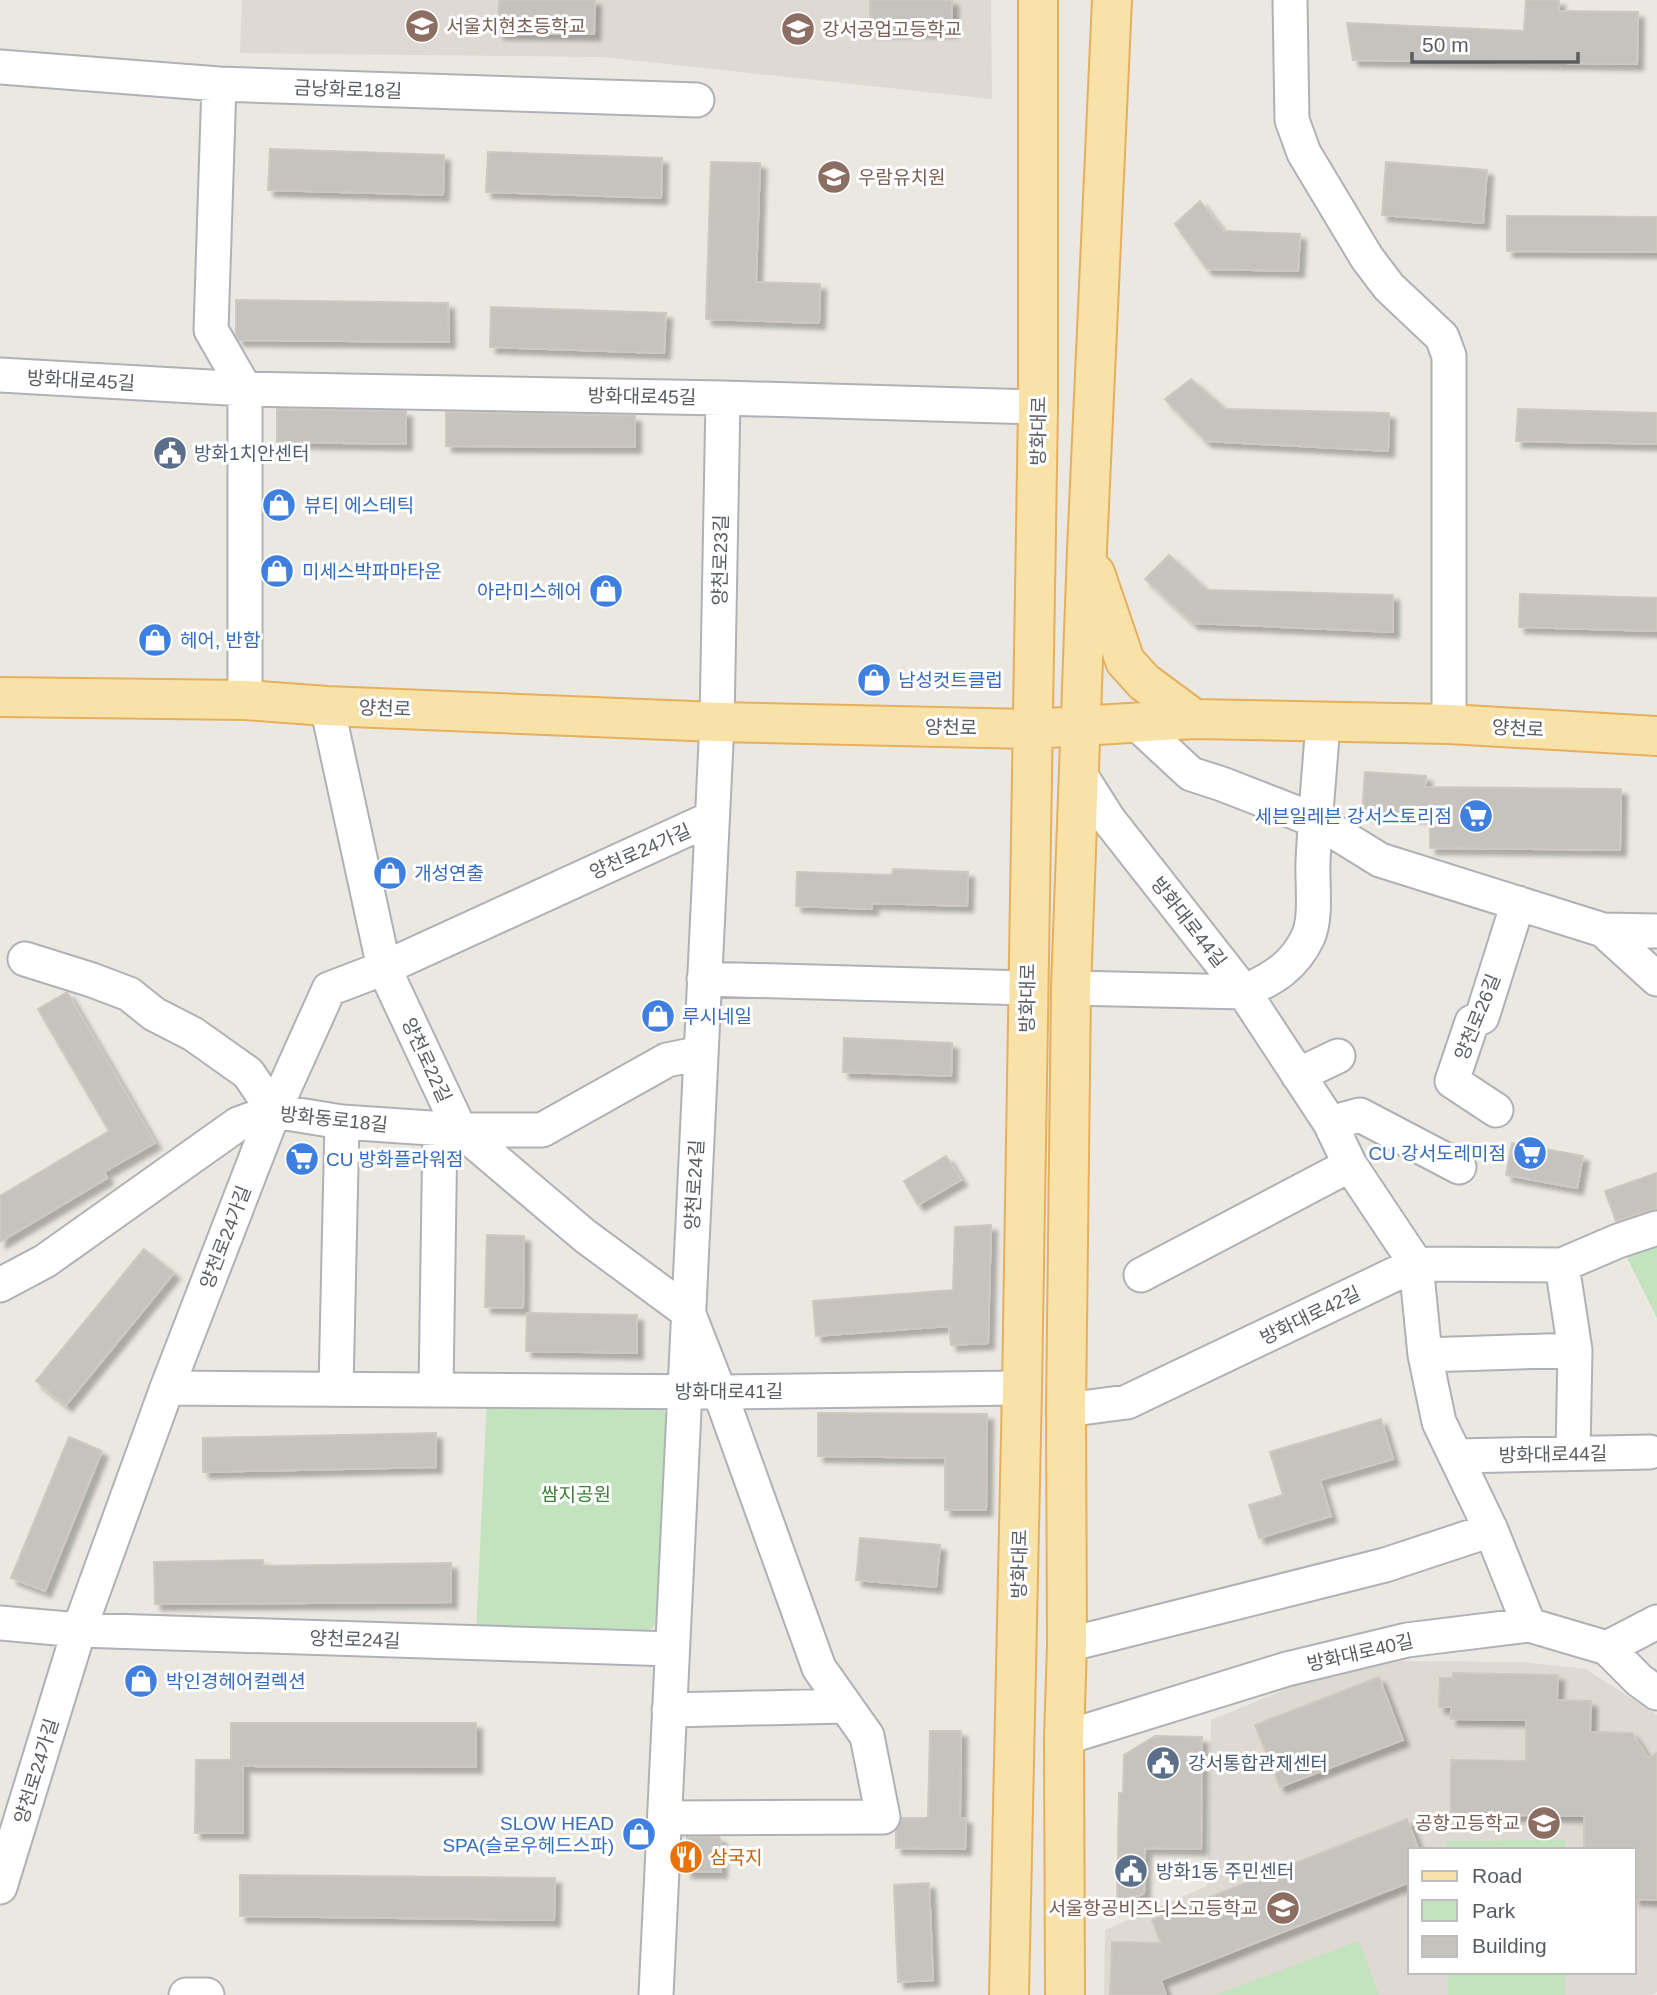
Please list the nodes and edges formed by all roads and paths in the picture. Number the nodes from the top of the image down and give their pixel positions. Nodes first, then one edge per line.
1 (1038, 0) edge
2 (1112, 0) edge
3 (1290, 0) edge
4 (0, 68) edge
5 (219, 85) junction
6 (697, 100) dead end
7 (0, 375) edge
8 (245, 389) junction
9 (723, 398) junction
10 (1038, 407) junction
11 (1087, 550) junction
12 (0, 697) edge
13 (246, 700) junction
14 (327, 706) junction
15 (1194, 719) junction
16 (1323, 721) junction
17 (717, 722) junction
18 (1135, 722) junction
19 (1449, 724) junction
20 (1081, 728) junction
21 (1032, 729) junction
22 (1657, 736) edge
23 (1078, 771) junction
24 (712, 818) junction
25 (1317, 821) junction
26 (1518, 903) junction
27 (1603, 930) junction
28 (1657, 930) edge
29 (25, 960) dead end
30 (384, 968) junction
31 (705, 979) junction
32 (1657, 979) edge
33 (1027, 988) junction
34 (1071, 988) junction
35 (1244, 992) junction
36 (701, 1053) junction
37 (1338, 1056) dead end
38 (1298, 1075) junction
39 (1496, 1110) dead end
40 (274, 1111) junction
41 (342, 1122) junction
42 (1329, 1123) junction
43 (450, 1129) junction
44 (1350, 1165) junction
45 (1459, 1167) dead end
46 (1657, 1228) edge
47 (1416, 1264) junction
48 (1562, 1265) junction
49 (1141, 1276) dead end
50 (0, 1285) edge
51 (688, 1312) junction
52 (1575, 1350) junction
53 (1425, 1355) junction
54 (167, 1388) junction
55 (336, 1388) junction
56 (1023, 1388) junction
57 (436, 1389) junction
58 (684, 1391) junction
59 (719, 1392) junction
60 (1066, 1410) junction
61 (1573, 1452) junction
62 (1650, 1452) dead end
63 (1457, 1456) junction
64 (1491, 1530) junction
65 (1657, 1622) edge
66 (0, 1623) edge
67 (1529, 1626) junction
68 (79, 1630) junction
69 (1067, 1645) junction
70 (1607, 1648) junction
71 (672, 1649) junction
72 (1657, 1693) edge
73 (846, 1706) junction
74 (669, 1710) junction
75 (1064, 1738) junction
76 (665, 1818) junction
77 (0, 1887) edge
78 (186, 1995) edge
79 (207, 1995) edge
80 (656, 1995) edge
81 (1009, 1995) edge
82 (1065, 1995) edge

1 - 10 main road, 방화대로
2 - 11 main road
3 - 19 street
4 - 5 street, 금낭화로18길
5 - 6 street, 금낭화로18길
5 - 8 street
7 - 8 street, 방화대로45길
8 - 9 street, 방화대로45길
8 - 13 street
9 - 10 street, 방화대로45길
9 - 17 street, 양천로23길
10 - 21 main road, 방화대로
11 - 15 main road
11 - 20 main road
12 - 13 main road, 양천로
13 - 14 main road, 양천로
14 - 17 main road, 양천로
14 - 30 street, 양천로22길
15 - 16 main road, 양천로
15 - 18 main road, 양천로
16 - 19 main road, 양천로
16 - 25 street
17 - 21 main road, 양천로
17 - 24 street, 양천로24길
18 - 20 main road, 양천로
18 - 25 street
19 - 22 main road, 양천로
20 - 21 main road, 양천로
20 - 23 main road
21 - 33 main road, 방화대로
23 - 34 main road
23 - 35 street, 방화대로44길
24 - 30 street, 양천로24가길
24 - 31 street, 양천로24길
25 - 26 street
25 - 35 street
26 - 27 street
26 - 39 street, 양천로26길
27 - 28 street
27 - 32 street
29 - 40 street
30 - 40 street, 양천로24가길
30 - 43 street, 양천로22길
31 - 33 street
31 - 36 street, 양천로24길
33 - 56 main road, 방화대로
34 - 35 street
34 - 60 main road
35 - 38 street, 방화대로44길
36 - 43 street, 방화동로18길
36 - 51 street, 양천로24길
37 - 38 street
38 - 42 street, 방화대로44길
40 - 41 street, 방화동로18길
40 - 50 street, 방화동로18길
40 - 54 street, 양천로24가길
41 - 43 street, 방화동로18길
41 - 55 street
42 - 44 street, 방화대로44길
42 - 45 street
43 - 51 street, 양천로22길
43 - 57 street
44 - 47 street, 방화대로44길
44 - 49 street
46 - 48 street, 방화대로42길
47 - 48 street, 방화대로42길
47 - 53 street, 방화대로44길
47 - 60 street, 방화대로42길
48 - 52 street
51 - 58 street, 양천로24길
51 - 59 street
52 - 53 street
52 - 61 street
53 - 63 street, 방화대로44길
54 - 55 street, 방화대로41길
54 - 68 street, 양천로24가길
55 - 57 street, 방화대로41길
56 - 59 street, 방화대로41길
56 - 81 main road, 방화대로
57 - 58 street, 방화대로41길
58 - 59 street, 방화대로41길
58 - 71 street, 양천로24길
59 - 73 street
60 - 69 main road
61 - 62 street, 방화대로44길
61 - 63 street, 방화대로44길
63 - 64 street, 방화대로44길
64 - 67 street, 방화대로44길
64 - 69 street
65 - 70 street
66 - 68 street, 양천로24길
67 - 70 street, 방화대로40길
67 - 75 street, 방화대로40길
68 - 71 street, 양천로24길
68 - 77 street, 양천로24가길
69 - 75 main road
70 - 72 street
71 - 74 street, 양천로24길
73 - 74 street
73 - 76 street
74 - 76 street, 양천로24길
75 - 82 main road
76 - 80 street, 양천로24길
78 - 79 street

